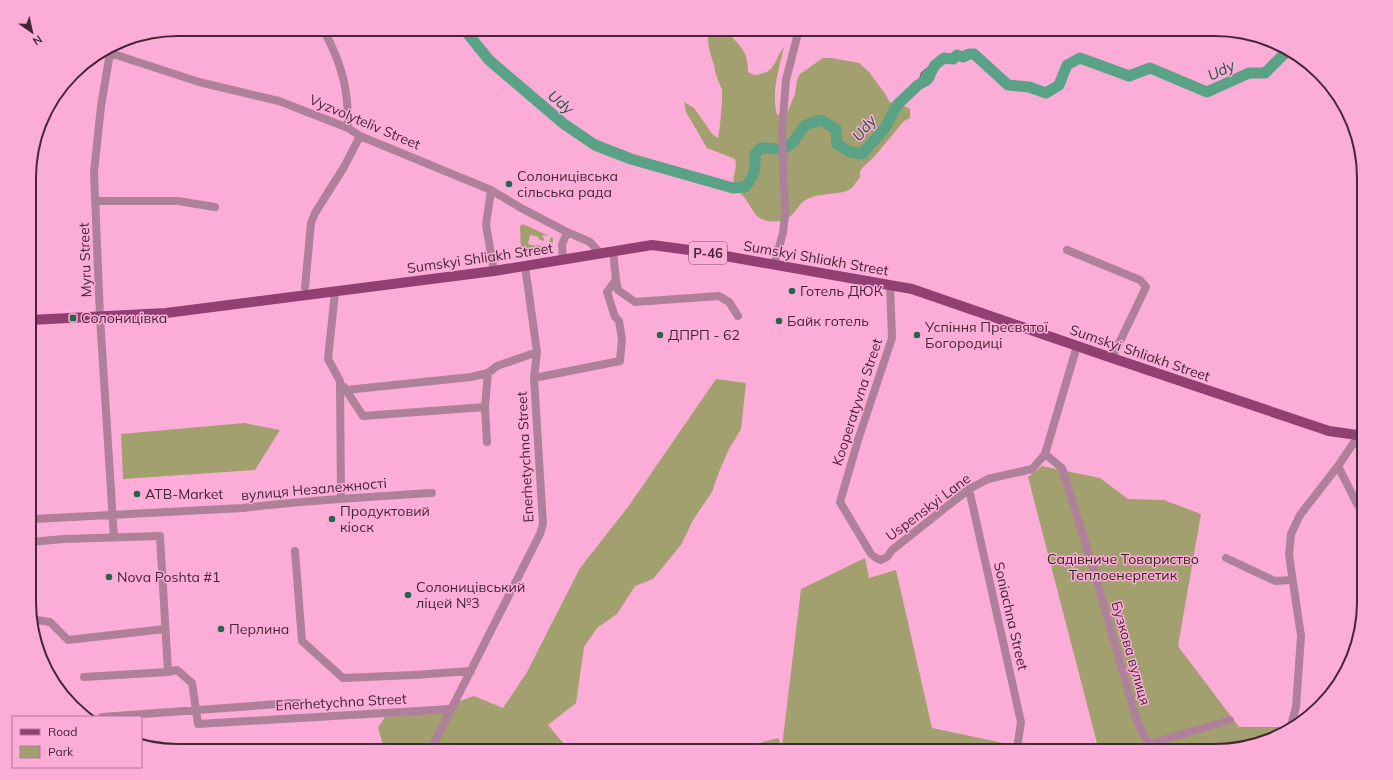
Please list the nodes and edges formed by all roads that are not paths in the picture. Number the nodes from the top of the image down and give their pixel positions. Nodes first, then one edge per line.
1 (327, 36) edge
2 (797, 36) edge
3 (111, 53) edge
4 (107, 55) edge
5 (348, 128) junction
6 (360, 136) junction
7 (491, 190) junction
8 (95, 201) junction
9 (214, 207) dead end
10 (567, 232) junction
11 (1067, 250) dead end
12 (613, 251) junction
13 (600, 253) junction
14 (563, 260) junction
15 (774, 265) junction
16 (525, 266) junction
17 (494, 271) junction
18 (616, 280) junction
19 (890, 285) junction
20 (304, 287) dead end
21 (335, 292) junction
22 (738, 316) dead end
23 (100, 317) junction
24 (36, 320) edge
25 (1078, 346) junction
26 (537, 352) junction
27 (1112, 358) junction
28 (488, 373) junction
29 (534, 378) junction
30 (340, 381) junction
31 (346, 390) junction
32 (485, 407) junction
33 (1357, 435) edge
34 (1357, 441) edge
35 (486, 442) dead end
36 (1045, 454) junction
37 (1338, 466) junction
38 (969, 489) junction
39 (432, 493) dead end
40 (341, 498) junction
41 (1357, 504) edge
42 (112, 514) junction
43 (36, 518) edge
44 (114, 538) junction
45 (36, 541) edge
46 (295, 551) dead end
47 (871, 554) joint
48 (1226, 558) dead end
49 (1292, 580) junction
50 (37, 620) edge
51 (165, 629) junction
52 (471, 671) junction
53 (168, 672) junction
54 (84, 677) dead end
55 (299, 704) dead end
56 (451, 709) junction
57 (196, 710) junction
58 (115, 716) edge
59 (1230, 720) dead end
60 (1292, 721) edge
61 (434, 744) edge
62 (1018, 744) edge
63 (1148, 744) edge
64 (1158, 744) edge

1 - 5 street
2 - 15 street
3 - 5 street, Vyzvolyteliv Street
4 - 8 street, Myru Street
5 - 6 street, Vyzvolyteliv Street
6 - 7 street, Vyzvolyteliv Street
6 - 20 street
7 - 10 street, Vyzvolyteliv Street
7 - 17 street
8 - 9 street
8 - 23 street, Myru Street
10 - 13 street, Vyzvolyteliv Street
10 - 14 street
11 - 27 street
12 - 13 main road, Sumskyi Shliakh Street / Р-46
12 - 15 main road, Sumskyi Shliakh Street / Р-46
12 - 18 street
13 - 14 main road, Sumskyi Shliakh Street / Р-46
14 - 16 main road, Sumskyi Shliakh Street / Р-46
15 - 19 main road, Sumskyi Shliakh Street / Р-46
16 - 17 main road, Sumskyi Shliakh Street / Р-46
16 - 26 street, Enerhetychna Street
17 - 21 main road, Sumskyi Shliakh Street / Р-46
18 - 22 street
18 - 29 street
19 - 25 main road, Sumskyi Shliakh Street / Р-46
19 - 47 street, Kooperatyvna Street
21 - 23 main road, Sumskyi Shliakh Street / Р-46
21 - 30 street
23 - 24 main road, Sumskyi Shliakh Street / Р-46
23 - 42 street, Myru Street
25 - 27 main road, Sumskyi Shliakh Street / Р-46
25 - 36 street
26 - 28 street
26 - 29 street, Enerhetychna Street
27 - 33 main road, Sumskyi Shliakh Street / Р-46
28 - 31 street
28 - 32 street
29 - 52 street, Enerhetychna Street
30 - 31 street
30 - 40 street
31 - 32 street
32 - 35 street
34 - 37 street
36 - 38 street, Uspenskyi Lane
36 - 63 street, Бузкова вулиця
37 - 41 street
37 - 49 street
38 - 47 street, Uspenskyi Lane
38 - 62 street, Soniachna Street
39 - 40 street, вулиця Незалежності
40 - 42 street, вулиця Незалежності
42 - 43 street, вулиця Незалежності
42 - 44 street, Myru Street
44 - 45 street
44 - 51 street
46 - 52 street
48 - 49 street
49 - 60 street
50 - 51 street
51 - 53 street
52 - 56 street, Enerhetychna Street
53 - 54 street
53 - 57 street
55 - 57 street
56 - 57 street, Enerhetychna Street
56 - 61 street
57 - 58 street
59 - 64 street

